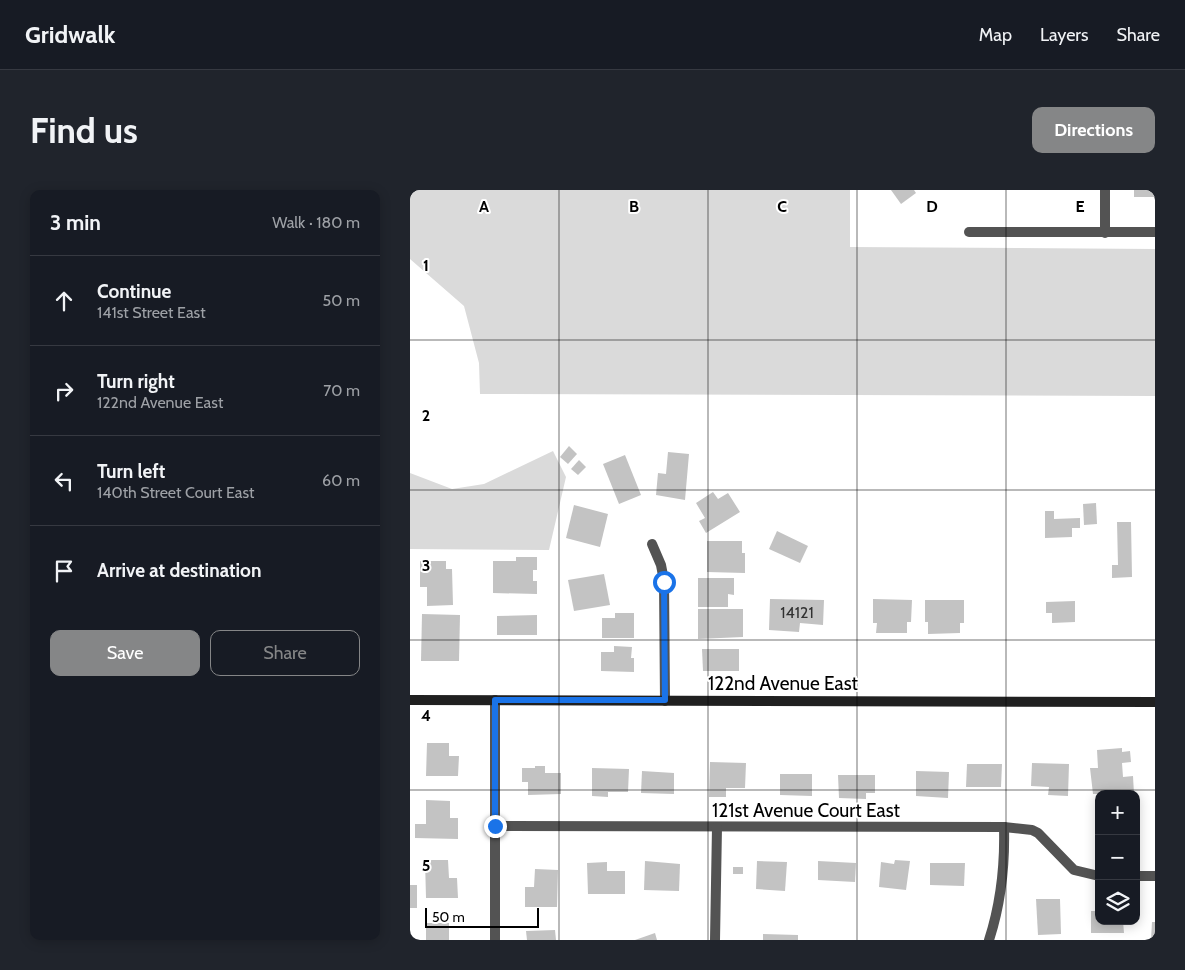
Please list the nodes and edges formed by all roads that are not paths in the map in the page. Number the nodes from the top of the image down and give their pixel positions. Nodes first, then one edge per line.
1 (1105, 190) edge
2 (969, 232) dead end
3 (1155, 232) edge
4 (1104, 233) junction
5 (652, 544) dead end
6 (410, 700) edge
7 (495, 700) junction
8 (665, 700) junction
9 (1155, 702) edge
10 (495, 826) junction
11 (716, 827) junction
12 (1004, 827) junction
13 (1095, 875) edge
14 (1140, 876) edge
15 (1155, 876) edge
16 (495, 940) edge
17 (715, 940) edge
18 (990, 940) edge

1 - 4 street
2 - 4 street
3 - 4 street
5 - 8 street
6 - 7 main road, 122nd Avenue East
7 - 8 main road, 122nd Avenue East
7 - 10 street
8 - 9 main road, 122nd Avenue East
10 - 11 street, 121st Avenue Court East
10 - 16 street
11 - 12 street, 121st Avenue Court East
11 - 17 street
12 - 13 street, 121st Avenue Court East
12 - 18 street
14 - 15 street

